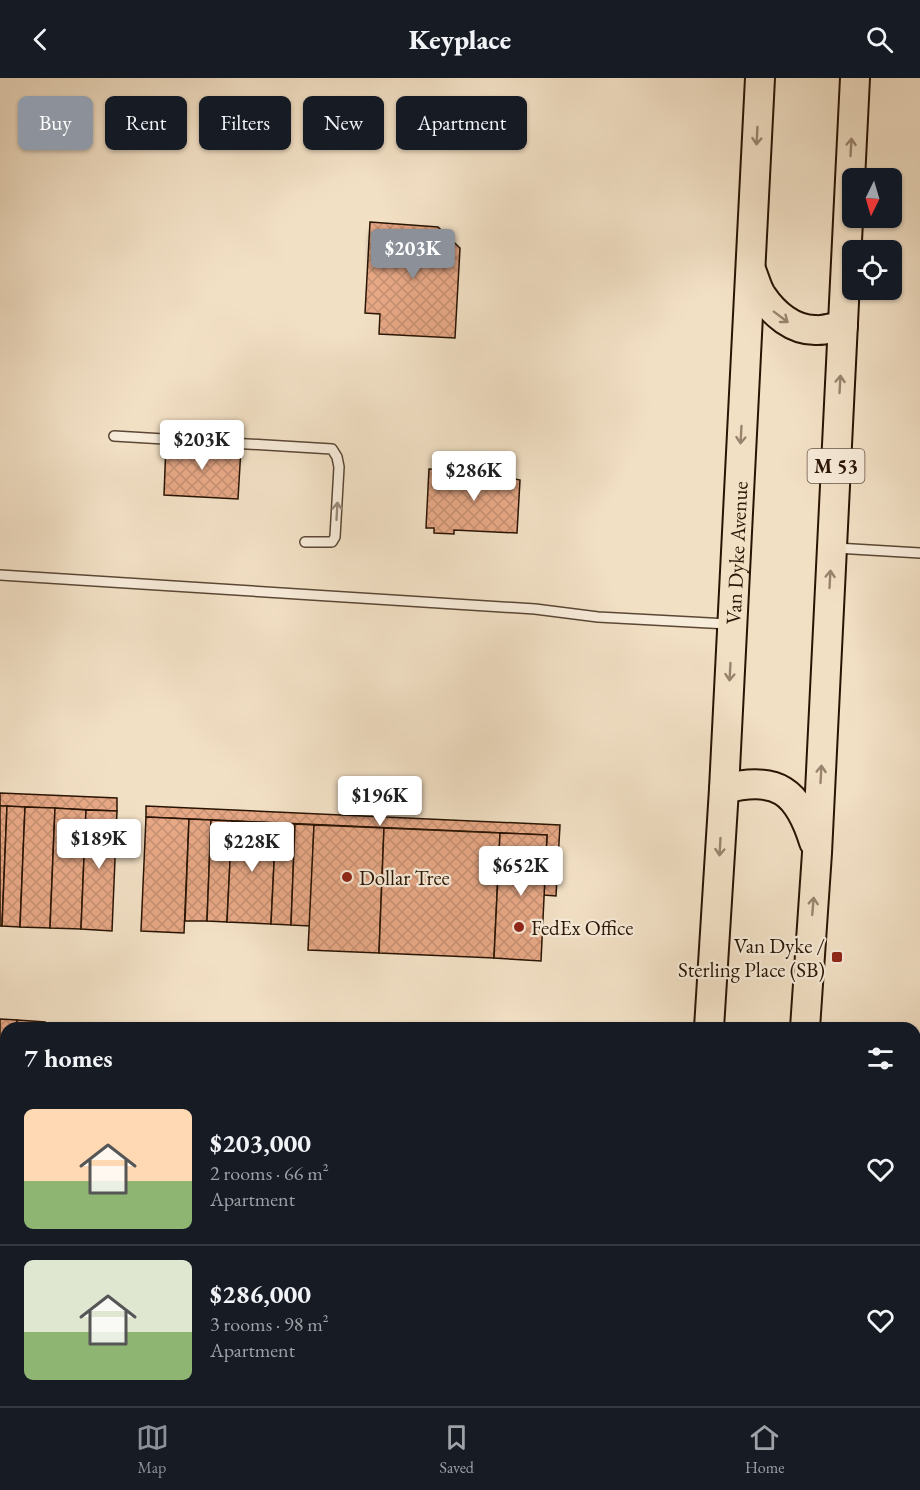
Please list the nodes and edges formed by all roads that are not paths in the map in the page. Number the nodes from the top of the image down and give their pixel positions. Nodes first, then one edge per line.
1 (760, 78) edge
2 (855, 78) edge
3 (750, 268) junction
4 (843, 326) junction
5 (114, 436) dead end
6 (305, 542) dead end
7 (831, 548) junction
8 (920, 553) edge
9 (0, 575) edge
10 (732, 625) junction
11 (724, 789) junction
12 (817, 853) junction
13 (709, 1022) edge
14 (805, 1022) edge

1 -> 3 main road, Van Dyke Avenue
4 -> 2 main road, M 53
3 -> 4 main road
3 -> 10 main road, Van Dyke Avenue
7 -> 4 main road, M 53
6 -> 5 lane
7 - 8 lane
12 -> 7 main road, M 53
9 - 10 lane
10 -> 11 main road, Van Dyke Avenue
11 - 12 main road
11 -> 13 main road, Van Dyke Avenue
14 -> 12 main road, M 53

